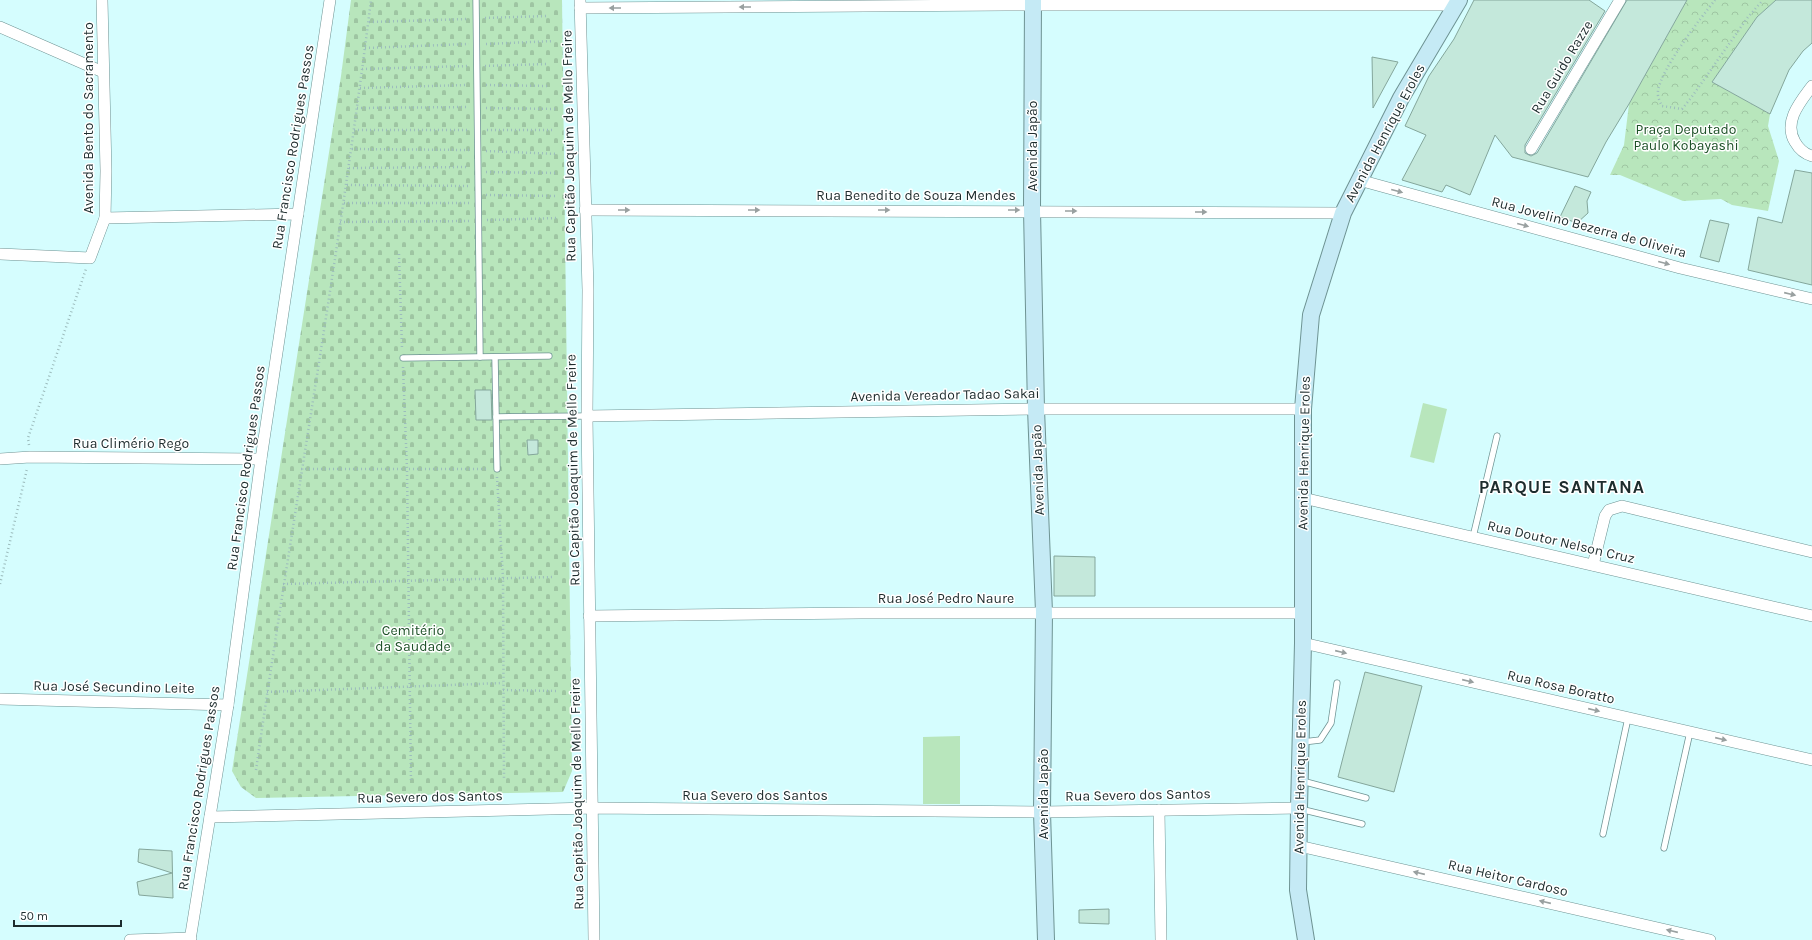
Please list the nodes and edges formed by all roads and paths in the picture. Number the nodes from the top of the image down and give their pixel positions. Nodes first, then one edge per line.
1 (102, 0) edge
2 (330, 0) edge
3 (372, 0) edge
4 (476, 0) edge
5 (1620, 0) edge
6 (1715, 0) edge
7 (1763, 0) edge
8 (1457, 2) edge
9 (821, 3) edge
10 (1033, 3) edge
11 (1324, 3) edge
12 (580, 4) edge
13 (681, 4) edge
14 (548, 16) dead end
15 (476, 18) junction
16 (369, 22) junction
17 (0, 27) edge
18 (554, 41) dead end
19 (476, 44) junction
20 (365, 48) junction
21 (546, 64) dead end
22 (476, 66) junction
23 (362, 69) junction
24 (104, 72) junction
25 (477, 85) junction
26 (547, 86) dead end
27 (1812, 86) edge
28 (360, 88) junction
29 (477, 107) junction
30 (357, 108) junction
31 (558, 109) dead end
32 (354, 130) junction
33 (477, 130) junction
34 (555, 130) dead end
35 (1531, 148) dead end
36 (352, 149) junction
37 (477, 150) junction
38 (558, 154) dead end
39 (1811, 156) edge
40 (349, 168) junction
41 (478, 170) junction
42 (556, 173) dead end
43 (1360, 180) junction
44 (346, 185) junction
45 (478, 186) junction
46 (478, 195) junction
47 (557, 196) dead end
48 (344, 203) junction
49 (478, 203) junction
50 (585, 210) junction
51 (1032, 210) junction
52 (1343, 213) junction
53 (298, 214) junction
54 (105, 218) junction
55 (559, 218) dead end
56 (478, 221) junction
57 (340, 222) junction
58 (0, 254) edge
59 (90, 258) junction
60 (1812, 299) edge
61 (549, 356) dead end
62 (480, 357) junction
63 (403, 358) dead end
64 (495, 358) junction
65 (1036, 409) junction
66 (1303, 409) junction
67 (587, 416) junction
68 (496, 417) junction
69 (1497, 436) dead end
70 (30, 457) junction
71 (0, 459) edge
72 (262, 459) junction
73 (301, 469) junction
74 (407, 469) junction
75 (497, 469) junction
76 (1303, 498) junction
77 (1473, 537) junction
78 (1812, 552) edge
79 (1593, 564) junction
80 (554, 576) dead end
81 (503, 578) junction
82 (409, 580) junction
83 (0, 584) edge
84 (283, 584) junction
85 (1044, 612) junction
86 (1303, 613) junction
87 (589, 616) junction
88 (1812, 616) edge
89 (1303, 643) junction
90 (503, 683) junction
91 (1337, 683) dead end
92 (410, 687) junction
93 (503, 690) junction
94 (559, 691) dead end
95 (267, 692) junction
96 (0, 699) edge
97 (228, 705) junction
98 (1628, 718) junction
99 (1690, 732) junction
100 (1300, 743) junction
101 (1812, 760) edge
102 (256, 770) dead end
103 (504, 778) dead end
104 (1300, 781) junction
105 (411, 783) dead end
106 (1366, 798) dead end
107 (592, 808) junction
108 (1299, 808) junction
109 (1160, 810) junction
110 (1042, 812) junction
111 (210, 817) junction
112 (1362, 824) dead end
113 (1603, 834) dead end
114 (1299, 846) junction
115 (1664, 848) dead end
116 (190, 939) edge
117 (130, 940) edge
118 (594, 940) edge
119 (1046, 940) edge
120 (1161, 940) edge
121 (1306, 940) edge
122 (1710, 940) edge

1 - 24 street, Avenida Bento do Sacramento
2 - 53 street, Rua Francisco Rodrigues Passos
3 - 16 path
4 - 15 lane
5 - 35 street, Rua Guido Razze
6 - 7 path
8 - 11 street
8 - 43 main road, Avenida Henrique Eroles
9 - 10 street
9 -> 13 street
10 - 11 street
10 - 51 main road, Avenida Japão
13 -> 12 street
12 - 50 street, Rua Capitão Joaquim de Mello Freire
14 - 15 path
15 - 16 path
15 - 19 lane
16 - 20 path
17 - 24 street
18 - 19 path
19 - 20 path
19 - 22 lane
20 - 23 path
21 - 22 path
22 - 23 path
22 - 25 lane
23 - 28 path
24 - 54 street, Avenida Bento do Sacramento
25 - 26 path
25 - 28 path
25 - 29 lane
27 - 39 street
28 - 30 path
29 - 30 path
29 - 31 path
29 - 33 lane
30 - 32 path
32 - 33 path
32 - 36 path
33 - 34 path
33 - 37 lane
36 - 37 path
36 - 40 path
37 - 38 path
37 - 41 lane
40 - 41 path
40 - 44 path
41 - 42 path
41 - 45 lane
43 - 52 main road, Avenida Henrique Eroles
43 -> 60 street, Rua Jovelino Bezerra de Oliveira
44 - 45 path
44 - 48 path
45 - 46 lane
46 - 47 path
46 - 49 lane
48 - 49 path
48 - 57 path
49 - 56 lane
50 -> 51 street, Rua Benedito de Souza Mendes
50 - 67 street, Rua Capitão Joaquim de Mello Freire
51 -> 52 street, Rua Benedito de Souza Mendes
51 - 65 main road, Avenida Japão
52 - 66 main road, Avenida Henrique Eroles
53 - 54 street
53 - 72 street, Rua Francisco Rodrigues Passos
54 - 59 street, Avenida Bento do Sacramento
55 - 56 path
56 - 57 path
56 - 62 lane
57 - 73 path
58 - 59 street
59 - 70 path
61 - 64 lane
62 - 63 lane
62 - 64 lane
64 - 68 lane
65 - 66 street, Avenida Vereador Tadao Sakai
65 - 67 street, Avenida Vereador Tadao Sakai
65 - 85 main road, Avenida Japão
66 - 76 main road, Avenida Henrique Eroles
67 - 68 lane
67 - 87 street, Rua Capitão Joaquim de Mello Freire
68 - 75 lane
69 - 77 lane
70 - 71 street, Rua Climério Rego
70 - 72 street, Rua Climério Rego
70 - 83 path
72 - 97 street, Rua Francisco Rodrigues Passos
73 - 74 path
73 - 84 path
74 - 75 path
74 - 82 path
75 - 81 path
76 - 77 street, Rua Doutor Nelson Cruz
76 - 86 main road, Avenida Henrique Eroles
77 - 79 street, Rua Doutor Nelson Cruz
78 - 79 street
79 - 88 street, Rua Doutor Nelson Cruz
80 - 81 path
81 - 82 path
81 - 90 path
82 - 84 path
82 - 92 path
84 - 95 path
85 - 86 street, Rua José Pedro Naure
85 - 87 street, Rua José Pedro Naure
85 - 110 main road, Avenida Japão
86 - 89 main road, Avenida Henrique Eroles
87 - 107 street, Rua Capitão Joaquim de Mello Freire
89 -> 98 street, Rua Rosa Boratto
89 - 100 main road, Avenida Henrique Eroles
90 - 92 path
90 - 93 path
91 - 100 lane
92 - 95 path
92 - 105 path
93 - 94 path
93 - 103 path
95 - 102 path
96 - 97 street, Rua José Secundino Leite
97 - 111 street, Rua Francisco Rodrigues Passos
98 - 99 street, Rua Rosa Boratto
98 - 113 lane
99 -> 101 street, Rua Rosa Boratto
99 - 115 lane
100 - 104 main road, Avenida Henrique Eroles
104 - 106 lane
104 - 108 main road, Avenida Henrique Eroles
107 - 110 street, Rua Severo dos Santos
107 - 111 street, Rua Severo dos Santos
107 - 118 street, Rua Capitão Joaquim de Mello Freire
108 - 109 street, Rua Severo dos Santos
108 - 112 lane
108 - 114 main road, Avenida Henrique Eroles
109 - 110 street, Rua Severo dos Santos
109 - 120 street
110 - 119 main road, Avenida Japão
111 - 116 street, Rua Francisco Rodrigues Passos
114 - 121 main road, Avenida Henrique Eroles
122 -> 114 street, Rua Heitor Cardoso
116 - 117 street

